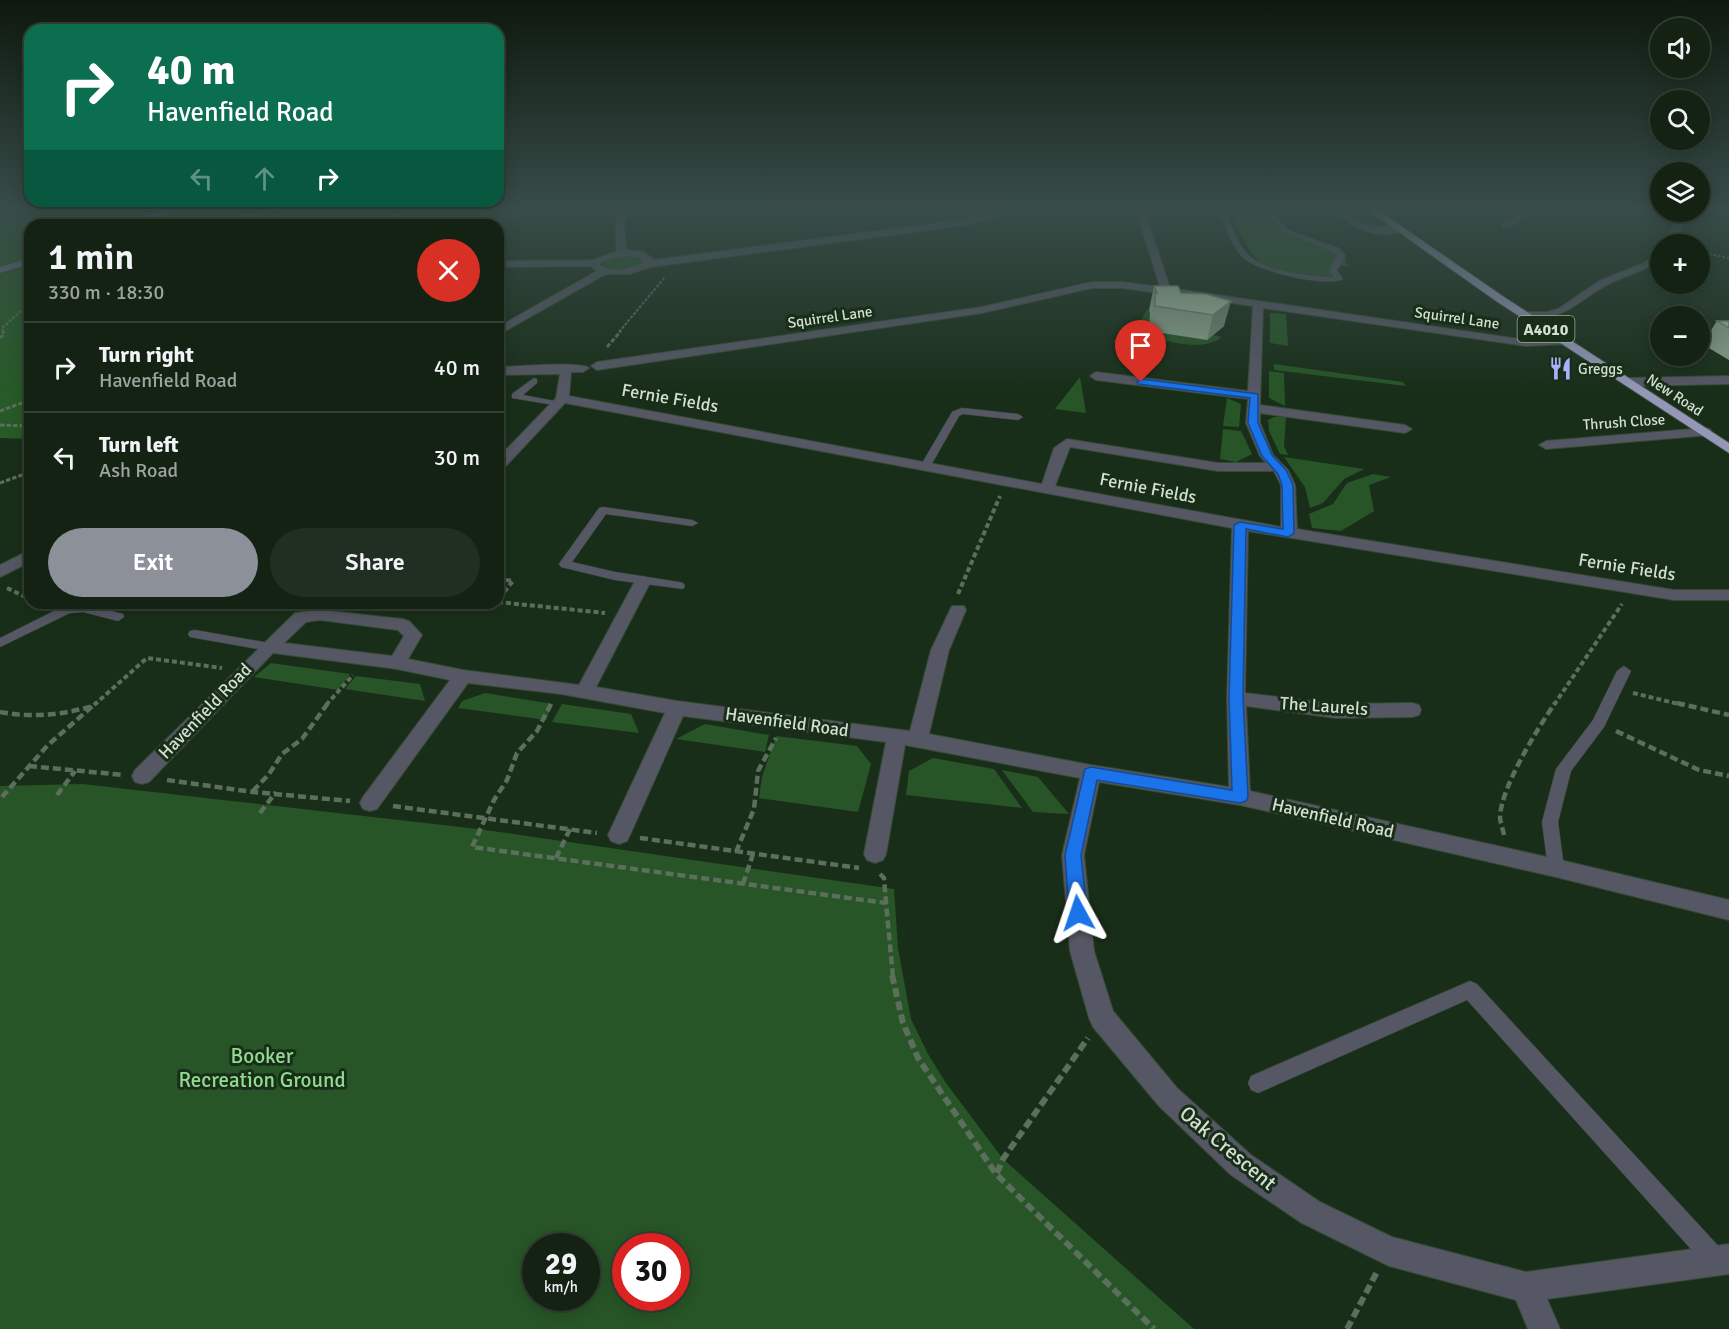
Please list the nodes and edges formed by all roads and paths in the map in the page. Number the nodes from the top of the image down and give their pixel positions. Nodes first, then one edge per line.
1 (598, 268) edge
2 (638, 268) edge
3 (671, 268) edge
4 (1160, 268) edge
5 (1267, 268) edge
6 (1334, 268) edge
7 (1455, 268) edge
8 (1640, 268) edge
9 (604, 271) junction
10 (1169, 293) junction
11 (1258, 303) junction
12 (24, 308) edge
13 (1525, 315) junction
14 (504, 327) edge
15 (0, 338) edge
16 (1566, 341) junction
17 (606, 349) dead end
18 (597, 366) dead end
19 (562, 368) junction
20 (583, 368) dead end
21 (504, 371) edge
22 (1096, 376) dead end
23 (1729, 380) edge
24 (534, 381) dead end
25 (1628, 382) junction
26 (24, 401) edge
27 (560, 401) junction
28 (1254, 402) junction
29 (0, 411) edge
30 (1018, 417) dead end
31 (0, 425) edge
32 (24, 426) edge
33 (1405, 429) dead end
34 (1705, 432) junction
35 (1545, 445) dead end
36 (1729, 449) edge
37 (504, 460) edge
38 (926, 465) junction
39 (1277, 467) junction
40 (24, 474) edge
41 (1006, 481) junction
42 (0, 483) edge
43 (1047, 489) junction
44 (692, 523) dead end
45 (1240, 525) junction
46 (1288, 533) junction
47 (24, 558) edge
48 (0, 572) edge
49 (504, 580) edge
50 (643, 581) junction
51 (0, 583) edge
52 (679, 586) dead end
53 (1633, 588) junction
54 (504, 593) edge
55 (1729, 595) edge
56 (24, 597) edge
57 (504, 602) edge
58 (68, 609) edge
59 (87, 609) edge
60 (958, 610) joint
61 (624, 615) junction
62 (118, 617) dead end
63 (195, 634) dead end
64 (0, 642) edge
65 (269, 647) junction
66 (367, 659) junction
67 (397, 663) junction
68 (244, 671) junction
69 (1624, 671) dead end
70 (463, 676) junction
71 (561, 688) junction
72 (1616, 690) junction
73 (584, 692) junction
74 (1236, 698) junction
75 (96, 705) junction
76 (677, 708) junction
77 (1412, 710) dead end
78 (0, 712) edge
79 (1729, 715) edge
80 (785, 720) junction
81 (1599, 723) junction
82 (908, 738) junction
83 (29, 766) junction
84 (76, 771) junction
85 (1091, 773) junction
86 (142, 776) junction
87 (1729, 776) edge
88 (253, 792) junction
89 (276, 792) junction
90 (57, 795) dead end
91 (2, 797) dead end
92 (1240, 797) junction
93 (370, 803) junction
94 (260, 813) dead end
95 (486, 818) junction
96 (570, 829) junction
97 (619, 835) junction
98 (736, 852) junction
99 (753, 854) junction
100 (1508, 857) junction
101 (556, 858) junction
102 (871, 864) junction
103 (1556, 867) junction
104 (743, 884) junction
105 (886, 903) junction
106 (1729, 910) edge
107 (1102, 1018) junction
108 (1258, 1083) dead end
109 (996, 1174) junction
110 (1389, 1251) junction
111 (1723, 1260) edge
112 (1526, 1287) junction
113 (1154, 1329) edge
114 (1347, 1329) edge
115 (1544, 1329) edge

1 - 9 street
2 - 9 street
3 - 17 path
4 - 10 street
5 - 6 lane
7 - 13 highway, New Road / A4010
8 - 13 street
9 - 14 street
10 - 11 street, Squirrel Lane
10 - 18 street, Squirrel Lane
11 - 16 street, Squirrel Lane
11 - 28 street
12 - 15 path
13 - 16 highway, New Road / A4010
16 - 25 highway, New Road / A4010
19 - 20 street
19 - 21 street
19 - 27 street
22 - 28 street
23 - 25 street
24 - 27 lane
25 - 34 highway, New Road / A4010
26 - 29 path
27 - 37 street
27 - 38 street, Fernie Fields
28 - 33 street
28 - 39 street
30 - 38 lane
31 - 32 path
34 - 35 street, Thrush Close
34 - 36 highway, New Road / A4010
38 - 41 street, Fernie Fields
39 - 43 street
39 - 46 street
40 - 42 path
41 - 43 street, Fernie Fields
41 - 60 path
43 - 45 street, Fernie Fields
44 - 50 lane
45 - 46 street, Fernie Fields
45 - 74 street
46 - 53 street, Fernie Fields
47 - 48 street
49 - 54 path
50 - 52 lane
50 - 61 street
51 - 56 path
53 - 55 street, Fernie Fields
53 - 100 path
57 - 61 path
58 - 64 lane
59 - 62 lane
60 - 82 street
61 - 73 street
63 - 65 lane
65 - 66 street, Havenfield Road
65 - 67 street, Havenfield Road
65 - 68 street, Havenfield Road
66 - 67 street, Havenfield Road
66 - 88 path
67 - 70 street, Havenfield Road
68 - 75 path
68 - 86 street, Havenfield Road
69 - 72 lane
70 - 71 street, Havenfield Road
70 - 93 street
71 - 73 street, Havenfield Road
71 - 95 path
72 - 79 path
72 - 81 lane
73 - 76 street, Havenfield Road
74 - 77 street, The Laurels
74 - 92 street
75 - 78 path
75 - 83 path
76 - 80 street, Havenfield Road
76 - 97 street
80 - 82 street, Havenfield Road
80 - 98 path
81 - 87 path
81 - 103 lane
82 - 85 street, Havenfield Road
82 - 102 street
83 - 84 path
83 - 91 path
84 - 86 path
84 - 90 path
85 - 92 street, Havenfield Road
85 - 107 street, Oak Crescent
86 - 88 path
88 - 89 path
89 - 93 path
89 - 94 path
92 - 100 street, Havenfield Road
93 - 95 path
95 - 96 path
95 - 101 path
96 - 97 path
96 - 101 path
97 - 98 path
98 - 99 path
99 - 102 path
99 - 104 path
100 - 103 street, Havenfield Road
101 - 104 path
102 - 105 path
103 - 106 street, Havenfield Road
104 - 105 path
105 - 109 path
107 - 109 path
107 - 110 street, Oak Crescent
108 - 111 lane
109 - 113 path
110 - 112 street, Oak Crescent
110 - 114 path
111 - 112 street, Oak Crescent
112 - 115 street

